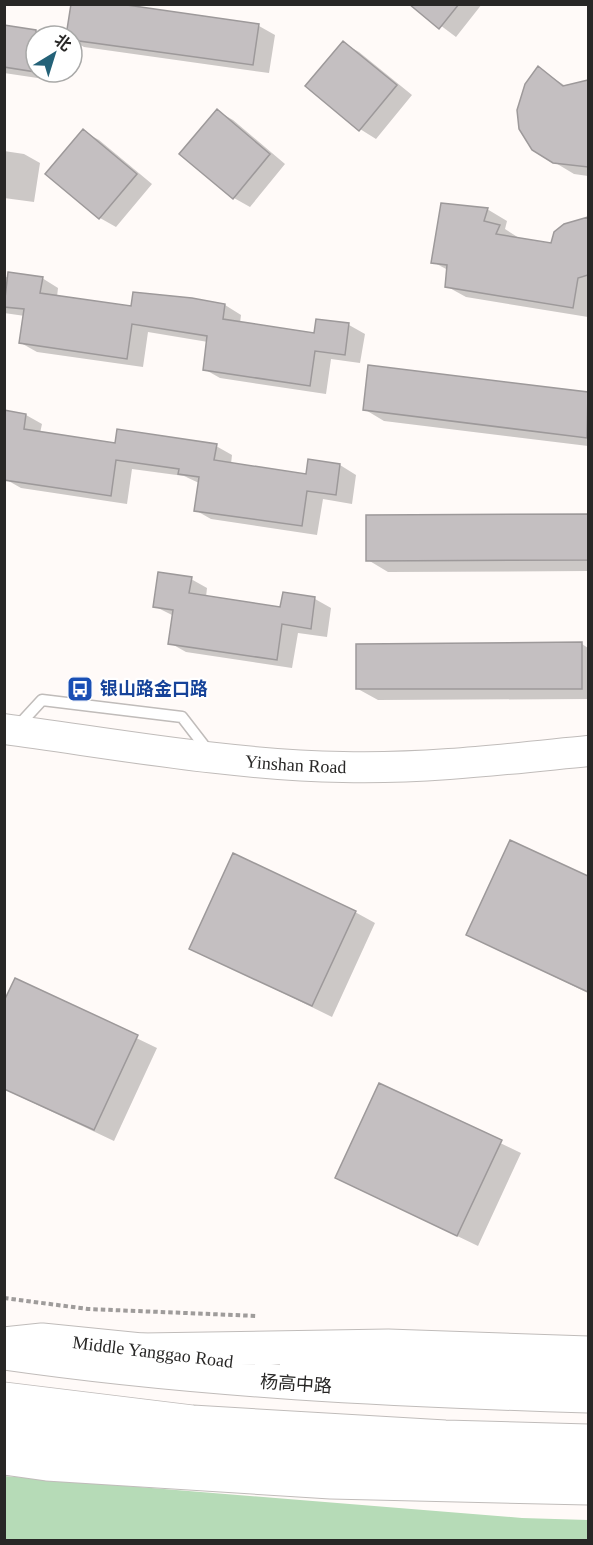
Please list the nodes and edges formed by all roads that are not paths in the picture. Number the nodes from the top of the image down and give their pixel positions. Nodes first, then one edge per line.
1 (9, 730) edge
2 (588, 751) edge
3 (4, 1334) edge
4 (42, 1340) junction
5 (4, 1344) edge
6 (143, 1350) junction
7 (4, 1353) edge
8 (588, 1353) edge
9 (588, 1375) edge
10 (588, 1396) edge
11 (4, 1399) edge
12 (4, 1430) edge
13 (588, 1441) edge
14 (4, 1458) edge
15 (588, 1466) edge
16 (588, 1488) edge

1 - 2 street, Yinshan Road
3 - 4 main road
4 - 5 main road, Middle Yanggao Road
4 - 6 main road, Middle Yanggao Road
6 - 8 main road
6 - 9 main road, Middle Yanggao Road
7 - 10 main road, 杨高中路
11 - 13 main road
12 - 15 main road
14 - 16 main road

